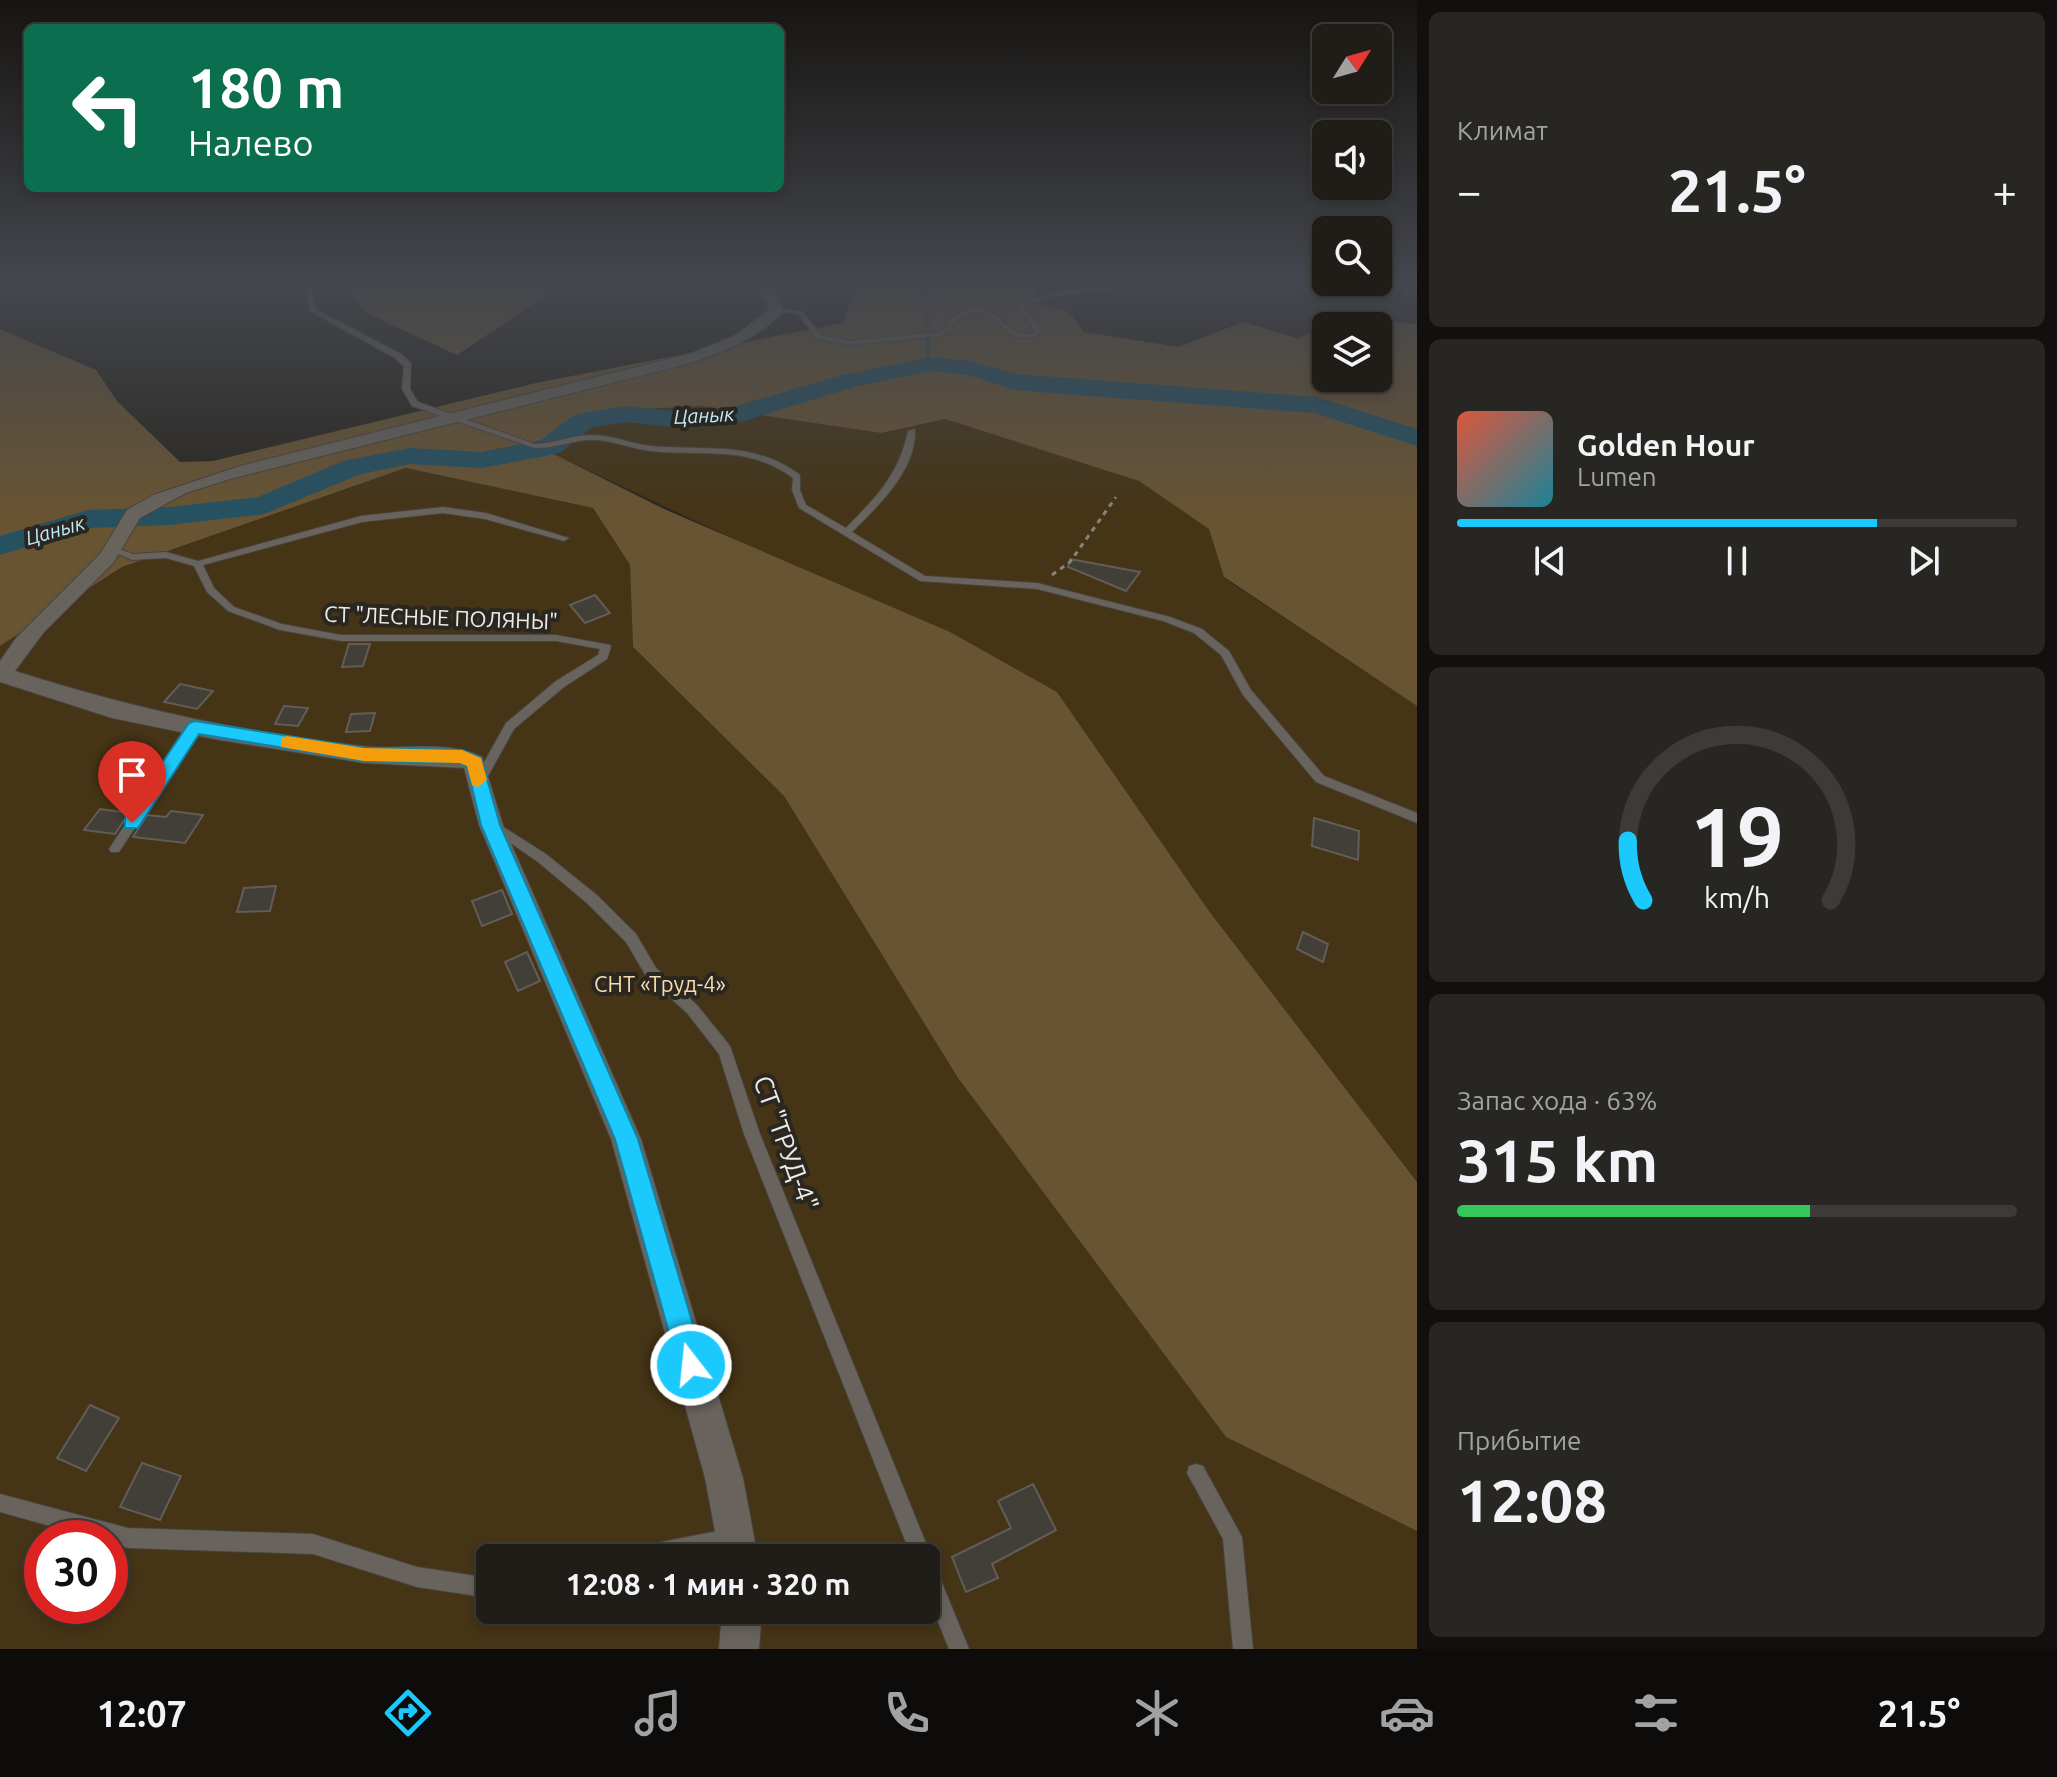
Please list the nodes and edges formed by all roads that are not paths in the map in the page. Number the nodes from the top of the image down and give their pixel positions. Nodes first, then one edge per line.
1 (401, 359) edge
2 (681, 359) edge
3 (450, 415) junction
4 (912, 431) dead end
5 (125, 528) junction
6 (848, 531) junction
7 (564, 538) dead end
8 (198, 564) junction
9 (195, 727) junction
10 (479, 782) junction
11 (1417, 818) edge
12 (491, 825) junction
13 (115, 849) dead end
14 (1196, 1473) dead end
15 (0, 1503) edge
16 (737, 1544) edge
17 (916, 1544) edge
18 (476, 1586) edge
19 (940, 1602) edge
20 (741, 1624) edge
21 (739, 1649) edge
22 (959, 1649) edge
23 (1243, 1649) edge

1 - 3 lane
2 - 3 street
3 - 5 street
3 - 6 lane
4 - 6 lane
5 - 8 lane
5 - 9 street
6 - 11 lane
7 - 8 lane
8 - 10 lane, СТ "ЛЕСНЫЕ ПОЛЯНЫ"
9 - 10 street
9 - 13 lane
10 - 12 street
12 - 16 street
12 - 17 lane, СТ "ТРУД-4"
14 - 23 lane
15 - 18 lane
19 - 22 lane
20 - 21 street

